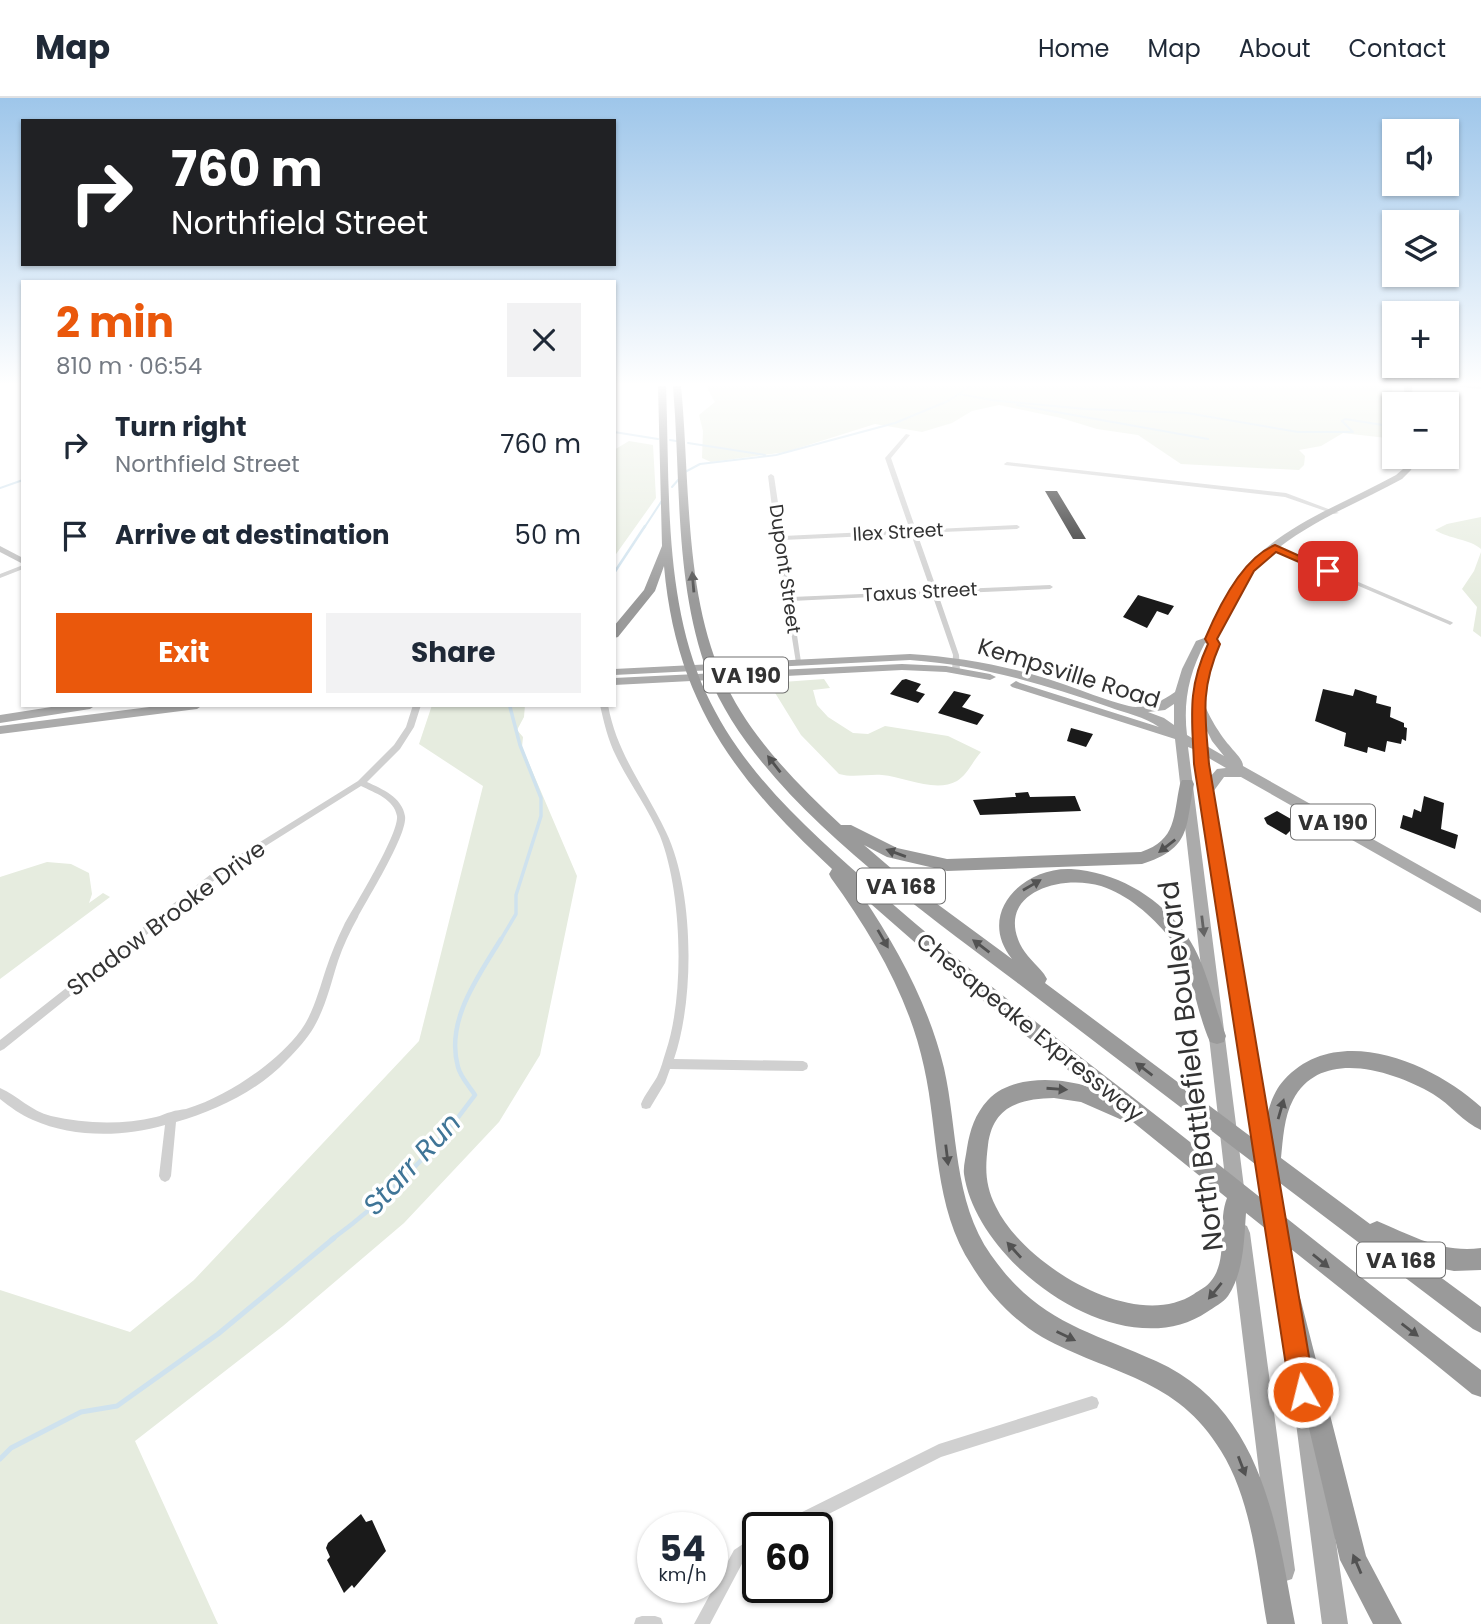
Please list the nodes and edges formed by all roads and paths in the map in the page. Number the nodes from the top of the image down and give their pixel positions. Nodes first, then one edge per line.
1 (665, 457) edge
2 (683, 457) edge
3 (889, 457) edge
4 (1007, 464) dead end
5 (1406, 469) edge
6 (771, 476) dead end
7 (667, 498) junction
8 (1336, 513) junction
9 (1017, 527) dead end
10 (913, 531) junction
11 (779, 538) junction
12 (0, 548) edge
13 (1275, 548) junction
14 (21, 561) edge
15 (21, 568) edge
16 (0, 576) edge
17 (1050, 587) dead end
18 (933, 592) junction
19 (790, 599) junction
20 (1450, 623) dead end
21 (616, 632) edge
22 (1211, 639) junction
23 (799, 662) junction
24 (956, 666) junction
25 (616, 677) edge
26 (616, 677) edge
27 (1180, 694) junction
28 (1197, 696) junction
29 (77, 707) edge
30 (415, 707) edge
31 (605, 707) edge
32 (150, 708) edge
33 (1128, 710) junction
34 (0, 719) edge
35 (0, 730) edge
36 (1181, 737) junction
37 (1199, 747) junction
38 (1253, 777) junction
39 (362, 783) junction
40 (1187, 784) junction
41 (1206, 792) junction
42 (805, 800) junction
43 (814, 844) junction
44 (1481, 907) edge
45 (1217, 1036) junction
46 (0, 1046) edge
47 (1113, 1046) junction
48 (670, 1064) junction
49 (803, 1066) dead end
50 (0, 1093) edge
51 (646, 1104) dead end
52 (171, 1117) junction
53 (1481, 1120) edge
54 (1173, 1141) junction
55 (1268, 1175) junction
56 (165, 1176) dead end
57 (1319, 1198) junction
58 (1236, 1203) junction
59 (1481, 1259) edge
60 (1290, 1301) junction
61 (1481, 1321) edge
62 (1481, 1385) edge
63 (1092, 1403) dead end
64 (817, 1512) edge
65 (742, 1552) edge
66 (642, 1624) edge
67 (655, 1624) edge
68 (702, 1624) edge
69 (1281, 1624) edge
70 (1288, 1624) edge
71 (1335, 1624) edge
72 (1388, 1624) edge

1 - 7 highway, Chesapeake Expressway / VA 168
42 -> 2 highway, Chesapeake Expressway / VA 168
3 - 10 street
4 - 8 street
5 - 8 main road, North Battlefield Boulevard
6 - 11 street, Dupont Street
7 - 21 highway
7 - 43 highway, Chesapeake Expressway / VA 168
8 - 13 main road, North Battlefield Boulevard
9 - 10 street, Ilex Street
10 - 11 street, Ilex Street
10 - 18 street
11 - 19 street, Dupont Street
12 - 14 street
13 - 20 street
13 - 22 main road, North Battlefield Boulevard
15 - 16 street
17 - 18 street, Taxus Street
18 - 19 street, Taxus Street
18 - 24 street
19 - 23 street, Dupont Street
22 - 27 main road, North Battlefield Boulevard
22 - 28 main road, North Battlefield Boulevard
23 - 24 main road, Kempsville Road / VA 190
23 - 26 main road, Kempsville Road / VA 190
24 - 25 main road, Kempsville Road / VA 190
24 - 33 main road, Kempsville Road / VA 190
24 - 36 main road, Kempsville Road / VA 190
27 - 33 main road
27 - 36 main road, North Battlefield Boulevard
28 - 37 main road, North Battlefield Boulevard
28 - 38 main road
29 - 34 main road
30 - 39 street, Shadow Brooke Drive
31 - 48 street
32 - 35 main road
33 - 36 main road, Kempsville Road / VA 190
36 - 37 main road, VA 190
36 - 40 main road, North Battlefield Boulevard
37 - 38 main road, VA 190
37 - 41 main road, North Battlefield Boulevard
38 - 41 main road
38 - 44 main road, VA 190
39 - 46 street, Shadow Brooke Drive
39 - 52 street
40 -> 42 highway
40 -> 45 main road, North Battlefield Boulevard
41 - 55 main road, North Battlefield Boulevard
47 -> 42 highway, Chesapeake Expressway / VA 168
43 - 54 highway, Chesapeake Expressway / VA 168
43 -> 69 highway
47 -> 45 highway
45 - 58 main road, North Battlefield Boulevard
57 -> 47 highway, Chesapeake Expressway / VA 168
48 - 49 street
48 - 51 street
50 - 52 street
52 - 56 street
55 -> 53 highway
58 -> 54 highway
54 -> 62 highway, Chesapeake Expressway / VA 168
55 - 60 main road, North Battlefield Boulevard
57 - 59 highway
57 - 61 highway, Chesapeake Expressway / VA 168
58 - 70 main road, North Battlefield Boulevard
60 - 71 main road, North Battlefield Boulevard
72 -> 60 highway
63 - 64 street
65 - 68 street
66 - 67 street

